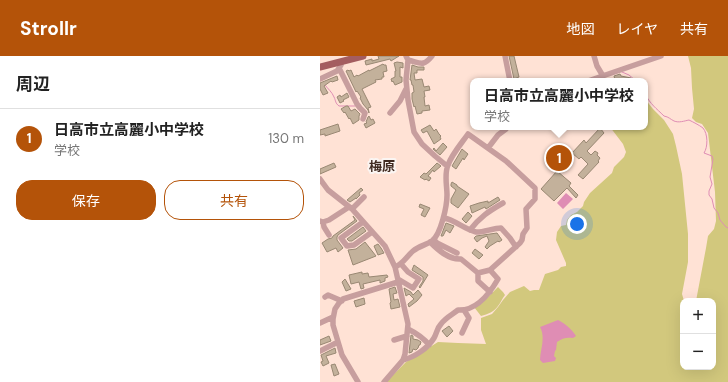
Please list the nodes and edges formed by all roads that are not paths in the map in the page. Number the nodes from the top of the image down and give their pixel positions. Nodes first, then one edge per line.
1 (363, 56) edge
2 (432, 56) edge
3 (505, 56) edge
4 (594, 56) edge
5 (642, 56) edge
6 (657, 57) edge
7 (407, 58) edge
8 (642, 63) junction
9 (341, 65) junction
10 (320, 66) edge
11 (603, 76) junction
12 (509, 78) edge
13 (597, 78) edge
14 (320, 79) edge
15 (406, 86) junction
16 (390, 113) dead end
17 (363, 119) dead end
18 (505, 130) edge
19 (488, 148) junction
20 (447, 166) junction
21 (320, 179) edge
22 (364, 197) dead end
23 (503, 203) dead end
24 (351, 208) junction
25 (444, 218) junction
26 (322, 221) edge
27 (363, 222) junction
28 (470, 230) junction
29 (372, 232) junction
30 (329, 235) dead end
31 (432, 241) junction
32 (518, 245) junction
33 (457, 253) dead end
34 (401, 264) junction
35 (395, 267) junction
36 (490, 270) junction
37 (478, 273) junction
38 (398, 280) junction
39 (490, 292) junction
40 (325, 297) dead end
41 (342, 301) junction
42 (464, 310) junction
43 (333, 317) junction
44 (320, 323) edge
45 (408, 329) junction
46 (462, 333) dead end
47 (407, 336) junction
48 (394, 340) dead end
49 (338, 342) junction
50 (429, 345) junction
51 (320, 351) edge
52 (403, 360) junction
53 (358, 382) edge
54 (384, 382) edge

1 - 9 main road
2 - 7 street
3 - 12 street
4 - 11 street
5 - 8 street
6 - 8 street
7 - 15 street
8 - 11 street
9 - 10 main road
9 - 14 street
9 - 17 street
11 - 13 street
15 - 16 street
15 - 20 street
18 - 19 street
19 - 20 street
19 - 32 street
20 - 25 street
21 - 24 street
22 - 24 street
23 - 28 street
24 - 26 street
24 - 27 street
25 - 28 street
25 - 31 street
26 - 30 street
27 - 29 street
27 - 29 street
28 - 32 street
29 - 35 street
31 - 33 street
31 - 34 street
31 - 37 street
32 - 36 street
34 - 35 street
34 - 38 street
35 - 38 street
36 - 37 street
36 - 39 street
37 - 39 street
38 - 41 street
38 - 45 street
39 - 42 street
40 - 41 street
41 - 43 street
42 - 46 street
42 - 50 street
43 - 44 street
43 - 49 street
45 - 47 street
45 - 50 street
47 - 48 street
47 - 52 street
49 - 51 street
49 - 53 street
50 - 52 street
52 - 54 street

